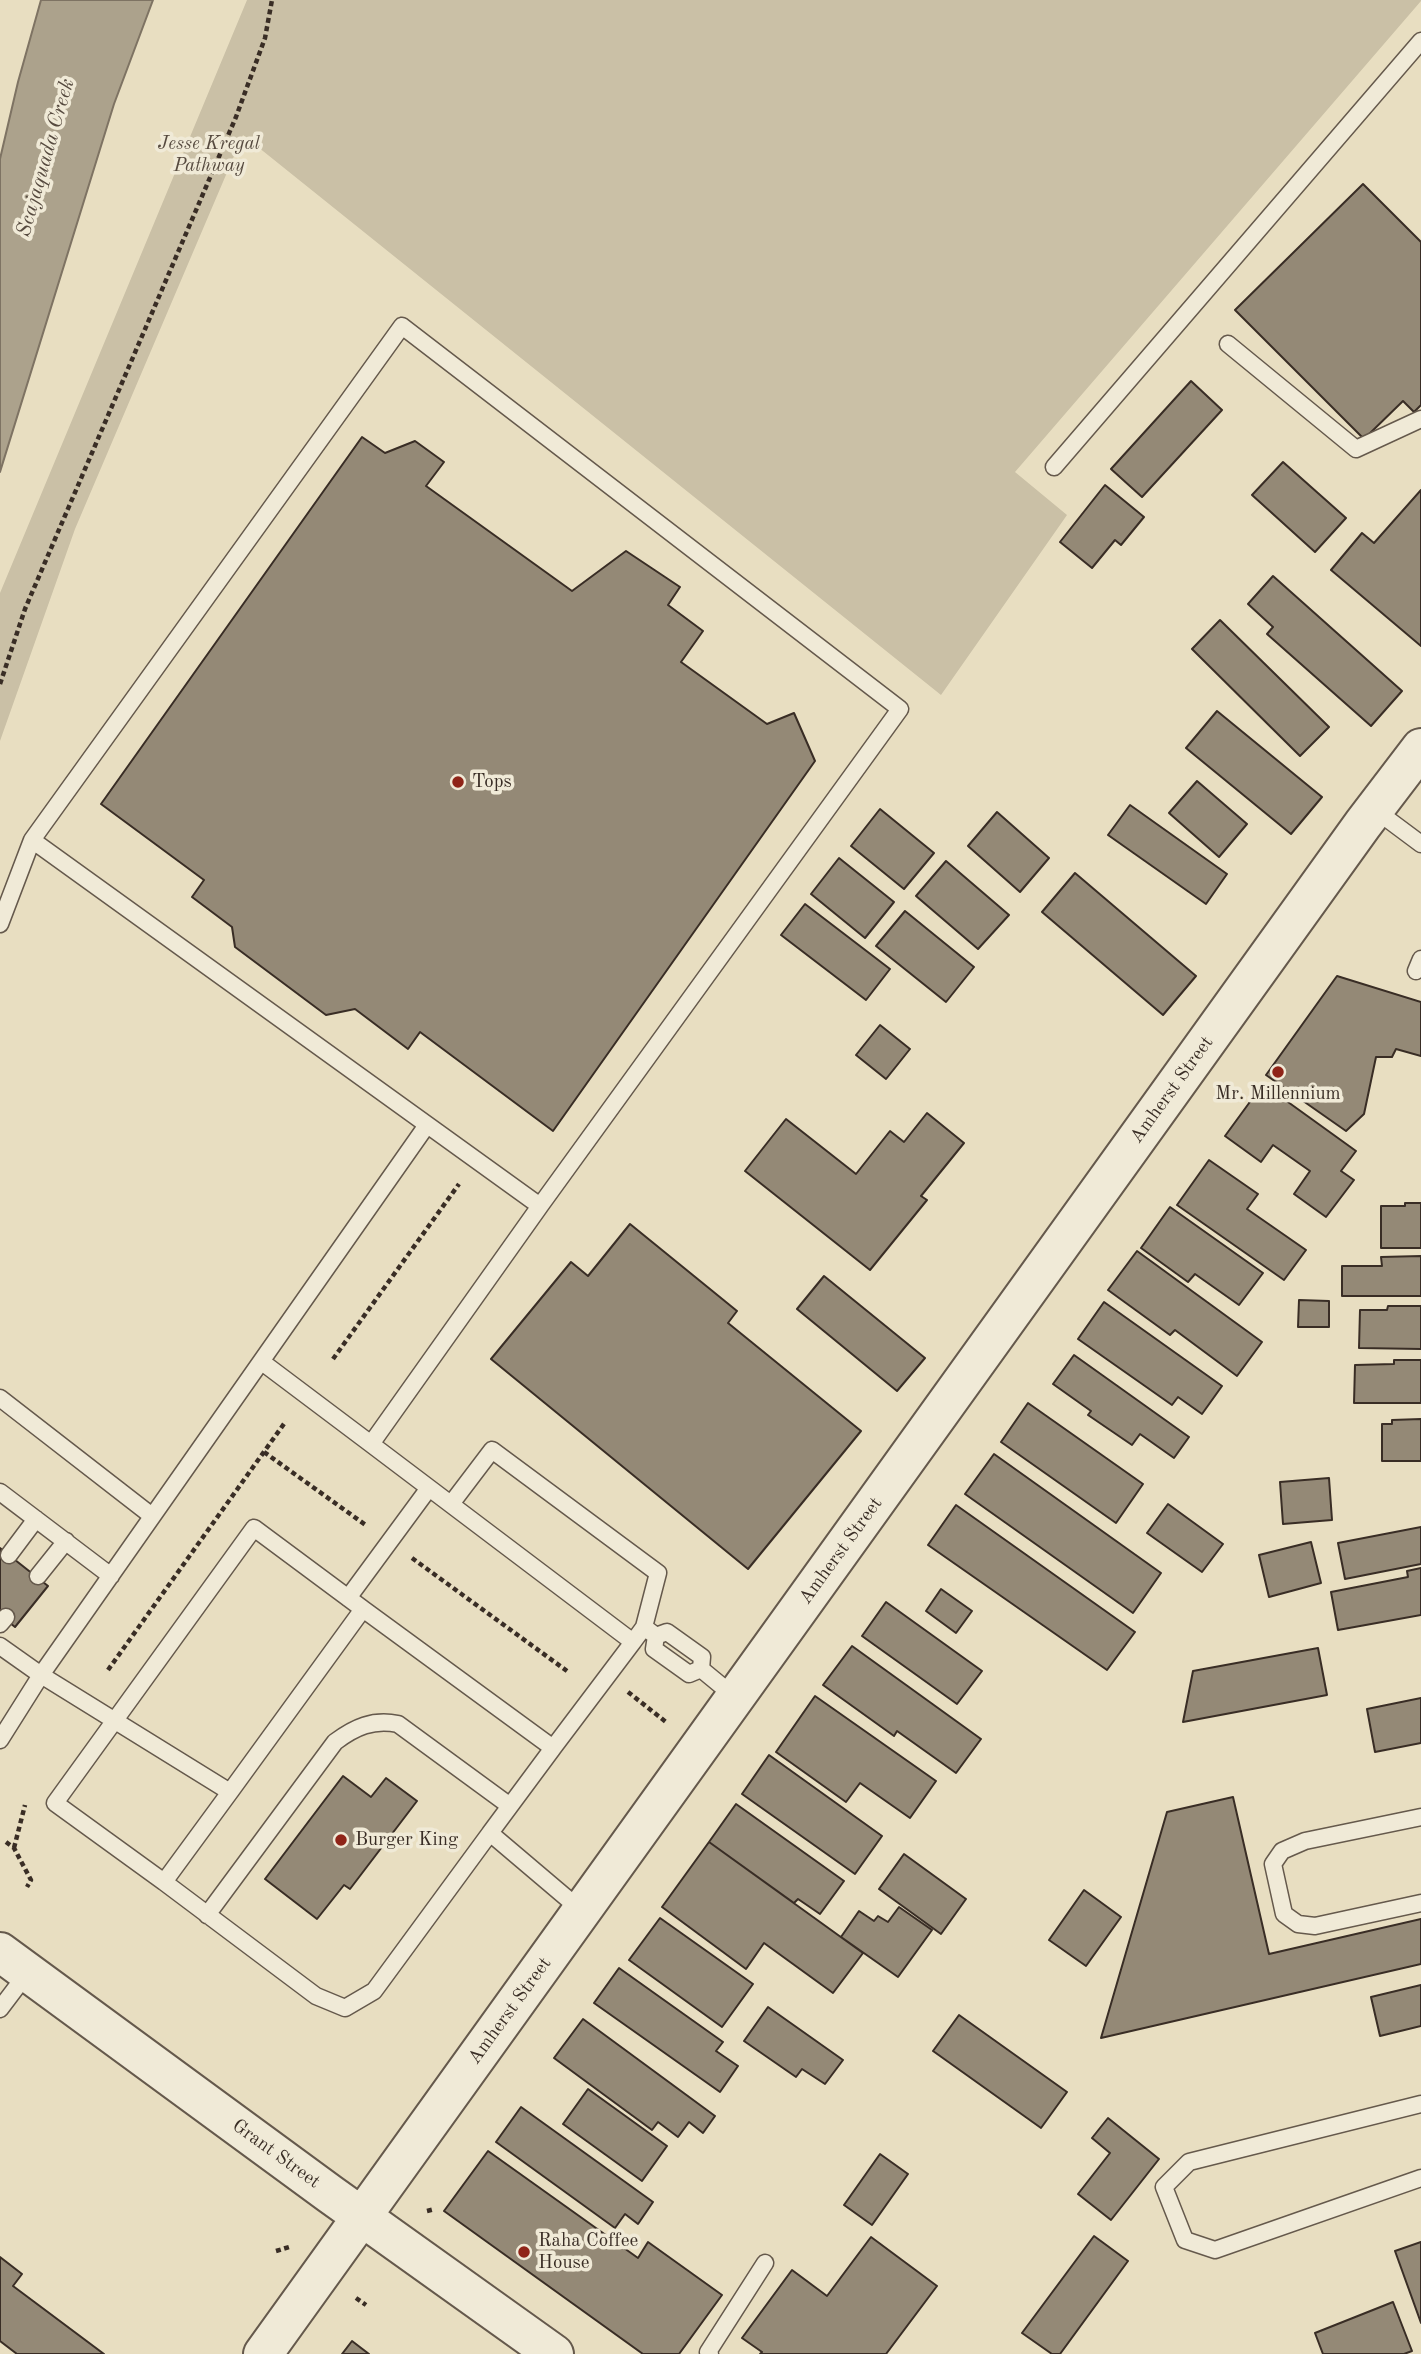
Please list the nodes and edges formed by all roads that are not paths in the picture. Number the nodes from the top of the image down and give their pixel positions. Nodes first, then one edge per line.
1 (1421, 41) edge
2 (1228, 344) dead end
3 (1421, 419) edge
4 (1055, 467) dead end
5 (1421, 748) edge
6 (1374, 809) junction
7 (32, 840) junction
8 (1421, 844) edge
9 (0, 924) edge
10 (427, 1125) junction
11 (540, 1206) junction
12 (262, 1362) junction
13 (0, 1398) edge
14 (371, 1444) junction
15 (429, 1488) junction
16 (0, 1492) edge
17 (451, 1504) junction
18 (152, 1516) junction
19 (36, 1519) junction
20 (65, 1541) junction
21 (9, 1555) dead end
22 (38, 1576) dead end
23 (111, 1576) junction
24 (348, 1598) junction
25 (363, 1609) junction
26 (650, 1631) junction
27 (633, 1642) junction
28 (0, 1646) edge
29 (41, 1675) junction
30 (736, 1697) junction
31 (114, 1720) junction
32 (0, 1740) edge
33 (553, 1748) junction
34 (230, 1792) junction
35 (510, 1806) junction
36 (1421, 1816) edge
37 (490, 1833) junction
38 (164, 1882) junction
39 (1421, 1903) edge
40 (582, 1911) junction
41 (207, 1914) junction
42 (14, 1962) edge
43 (0, 2009) edge
44 (1421, 2104) edge
45 (1421, 2178) edge
46 (362, 2217) junction
47 (765, 2263) dead end
48 (708, 2353) edge
49 (263, 2354) edge
50 (554, 2354) edge

1 - 4 lane
2 - 3 lane
5 - 6 street, Amherst Street
6 - 8 lane
6 - 30 street, Amherst Street
7 - 9 lane
7 - 10 lane
7 - 11 lane
10 - 11 lane
10 - 12 lane
11 - 14 lane
12 - 14 lane
12 - 18 lane
13 - 18 lane
14 - 15 lane
15 - 17 lane
15 - 24 lane
16 - 19 lane
17 - 26 lane
17 - 27 lane
18 - 23 lane
19 - 20 lane
19 - 21 lane
20 - 22 lane
20 - 23 lane
23 - 29 lane
24 - 25 lane
24 - 31 lane
25 - 33 lane
25 - 34 lane
26 - 27 lane
26 - 30 lane
27 - 33 lane
28 - 29 lane
29 - 31 lane
29 - 32 lane
30 - 40 street, Amherst Street
31 - 34 lane
31 - 38 lane
33 - 35 lane
34 - 38 lane
35 - 37 lane
35 - 41 lane
36 - 39 lane
37 - 40 lane
37 - 41 lane
38 - 41 lane
40 - 46 street, Amherst Street
42 - 43 lane
42 - 46 street, Grant Street
44 - 45 lane
46 - 49 street, Amherst Street
46 - 50 street, Grant Street
47 - 48 lane

